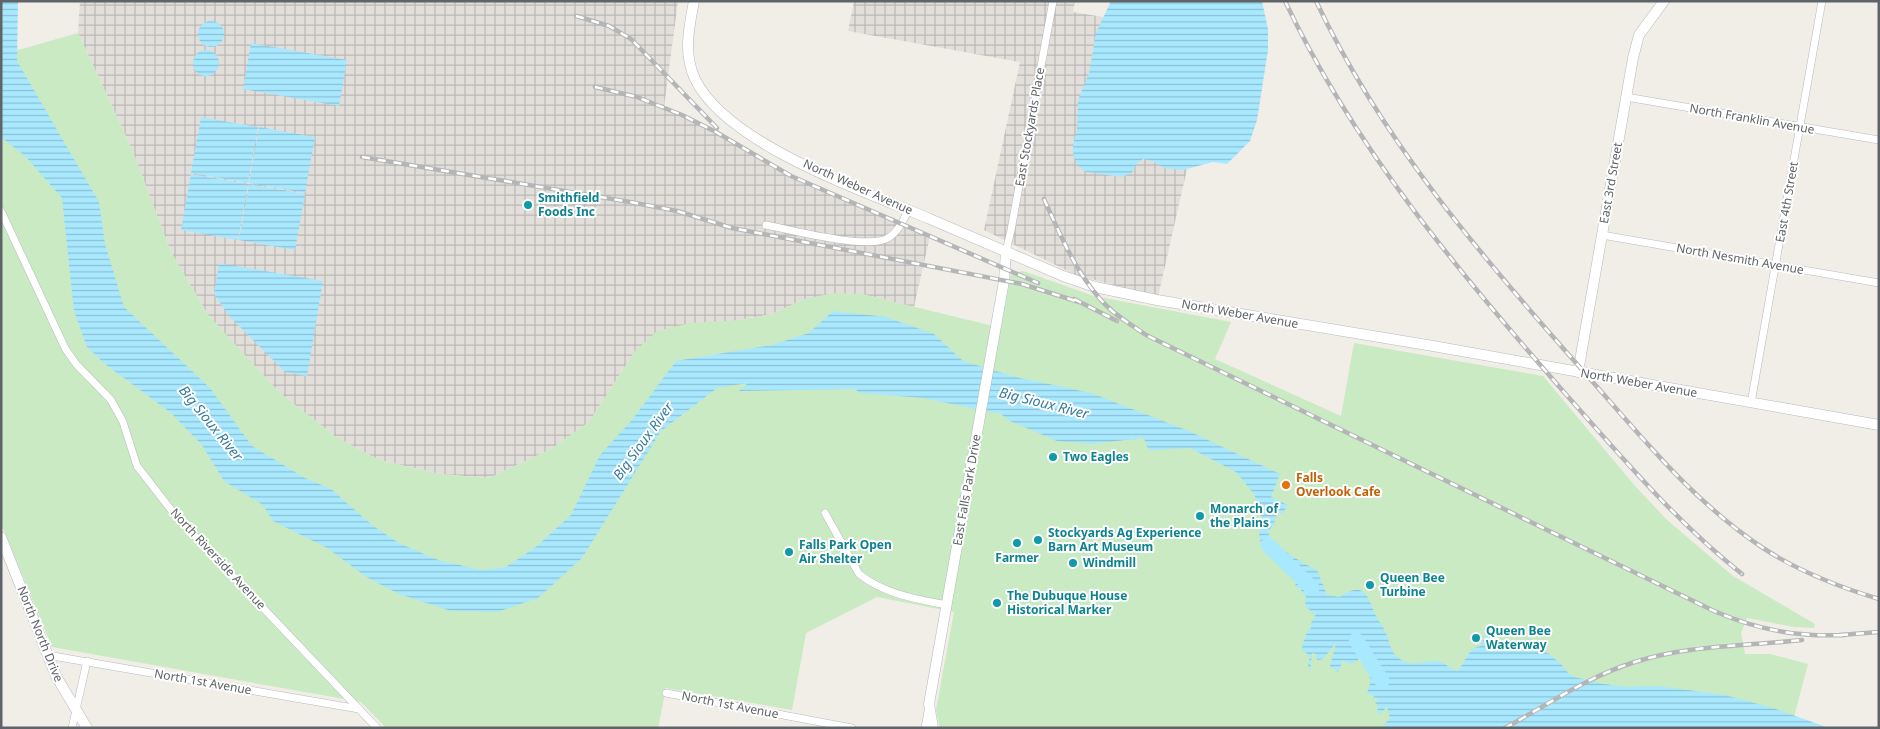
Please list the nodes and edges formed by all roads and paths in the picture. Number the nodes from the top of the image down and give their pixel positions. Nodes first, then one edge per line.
1 (694, 1) edge
2 (1053, 1) edge
3 (1664, 1) edge
4 (1822, 1) edge
5 (1626, 97) junction
6 (1800, 127) junction
7 (1879, 140) edge
8 (908, 210) junction
9 (1, 211) edge
10 (766, 225) dead end
11 (1602, 235) junction
12 (1006, 252) junction
13 (1776, 265) junction
14 (1879, 283) edge
15 (1578, 372) junction
16 (1751, 404) junction
17 (1879, 425) edge
18 (825, 513) dead end
19 (1, 537) edge
20 (947, 605) junction
21 (48, 655) junction
22 (87, 661) junction
23 (666, 693) dead end
24 (929, 704) junction
25 (359, 709) junction
26 (76, 710) junction
27 (72, 728) edge
28 (87, 728) edge
29 (377, 728) edge
30 (852, 728) edge
31 (925, 728) edge
32 (933, 728) edge

1 - 8 street, North Weber Avenue
2 - 12 street, East Stockyards Place
3 - 5 street, East 3rd Street
4 - 6 street, East 4th Street
5 - 6 street, North Franklin Avenue
5 - 11 street, East 3rd Street
6 - 7 street, North Franklin Avenue
6 - 13 street, East 4th Street
8 - 10 street
8 - 12 street, North Weber Avenue
9 - 25 street, North Riverside Avenue
11 - 13 street, North Nesmith Avenue
11 - 15 street, East 3rd Street
12 - 15 street, North Weber Avenue
12 - 20 street, East Falls Park Drive
13 - 14 street, North Nesmith Avenue
13 - 16 street, East 4th Street
15 - 16 street, North Weber Avenue
16 - 17 street, North Weber Avenue
18 - 20 street
19 - 21 street, North North Drive
20 - 24 street, East Falls Park Drive
21 - 22 street, North 1st Avenue
21 - 26 street, North North Drive
22 - 25 street, North 1st Avenue
22 - 26 street
23 - 30 street, North 1st Avenue
24 - 31 street
24 - 32 street, East Falls Park Drive
25 - 29 street, North Riverside Avenue
26 - 27 street
26 - 28 street, North North Drive

